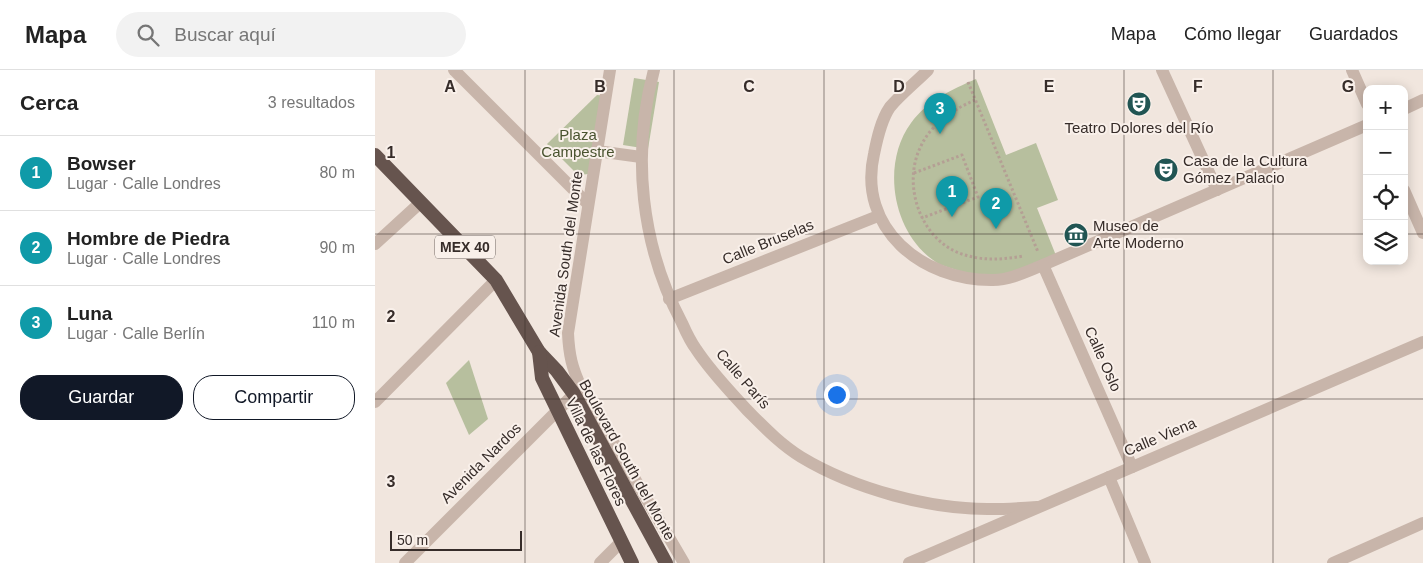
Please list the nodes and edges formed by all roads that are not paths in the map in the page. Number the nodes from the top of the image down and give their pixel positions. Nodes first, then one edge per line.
1 (454, 70) edge
2 (610, 70) edge
3 (654, 70) edge
4 (928, 70) edge
5 (1162, 70) edge
6 (1352, 70) edge
7 (1363, 95) edge
8 (1423, 100) edge
9 (1408, 107) edge
10 (1363, 127) edge
11 (597, 151) junction
12 (375, 154) edge
13 (641, 157) junction
14 (1217, 190) junction
15 (1408, 199) edge
16 (420, 203) junction
17 (589, 204) junction
18 (878, 216) junction
19 (1423, 233) edge
20 (375, 244) edge
21 (1043, 262) junction
22 (496, 280) junction
23 (669, 299) junction
24 (1423, 342) edge
25 (539, 352) junction
26 (578, 391) junction
27 (375, 402) edge
28 (558, 410) junction
29 (1132, 467) junction
30 (1109, 477) junction
31 (1037, 507) junction
32 (1423, 523) edge
33 (621, 542) junction
34 (405, 563) edge
35 (600, 563) edge
36 (632, 563) edge
37 (666, 563) edge
38 (684, 563) edge
39 (909, 563) edge
40 (1145, 563) edge
41 (1333, 563) edge

1 - 17 street
2 - 11 street, Avenida South del Monte
3 - 13 street, Calle París
4 - 18 street
5 - 14 street
6 - 7 street
8 - 9 street
10 - 14 street
11 - 13 street
11 - 17 street, Avenida South del Monte
12 - 16 highway, MEX 40
13 - 23 street, Calle París
14 - 21 street
15 - 19 street
16 - 20 street
16 - 22 highway, MEX 40
17 - 26 street, Avenida South del Monte
18 - 21 street
18 - 23 street, Calle Bruselas
21 - 29 street, Calle Oslo
22 - 25 highway, MEX 40
22 - 27 street
23 - 31 street, Calle París
24 - 29 street, Calle Viena
25 - 26 highway, Boulevard South del Monte / MEX 40
25 - 28 highway, Villa de las Flores / MEX 40
26 - 28 street, Avenida Nardos
26 - 37 highway, Boulevard South del Monte / MEX 40
26 - 38 street, Avenida South del Monte
28 - 33 highway, Villa de las Flores / MEX 40
28 - 34 street, Avenida Nardos
29 - 30 street, Calle Viena
30 - 31 street, Calle Viena
30 - 40 street
31 - 39 street, Calle Viena
32 - 41 street
33 - 35 street
33 - 36 highway, Villa de las Flores / MEX 40

